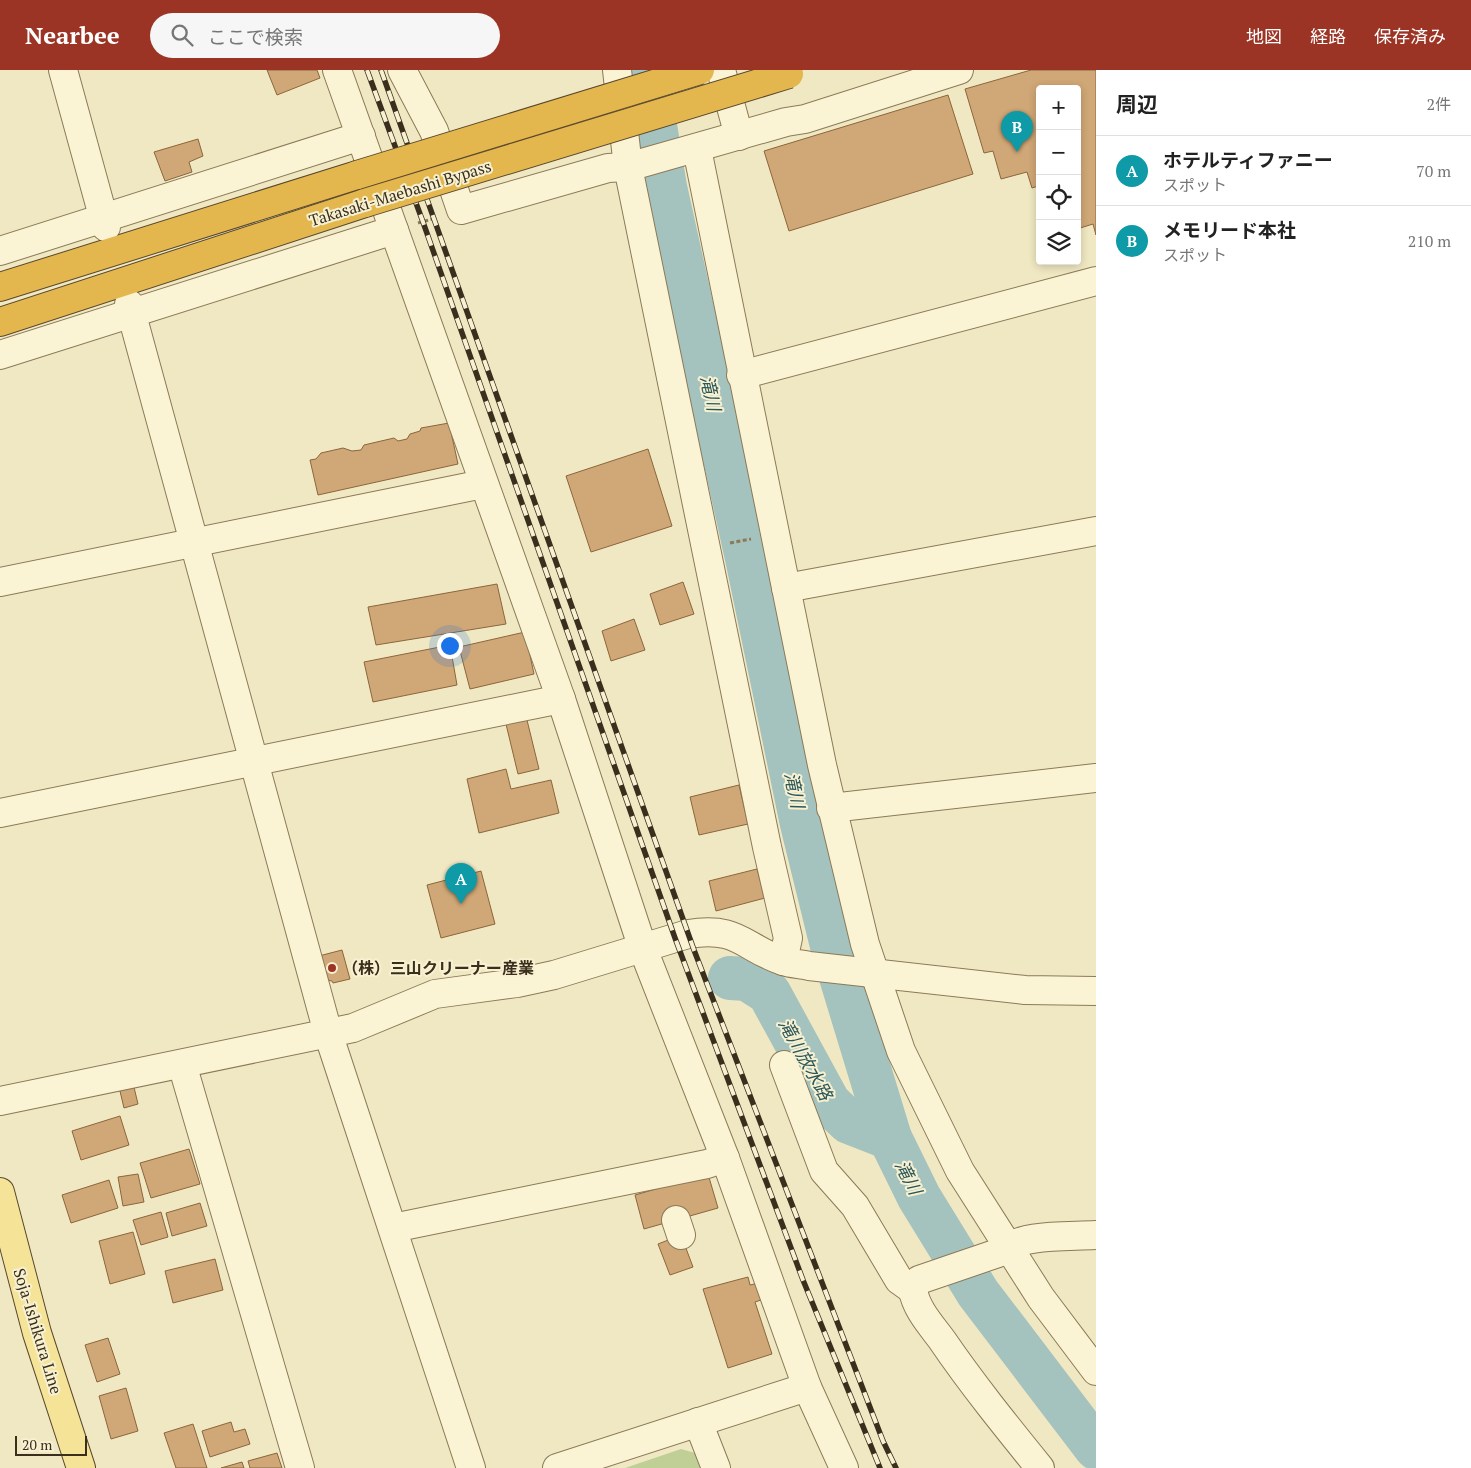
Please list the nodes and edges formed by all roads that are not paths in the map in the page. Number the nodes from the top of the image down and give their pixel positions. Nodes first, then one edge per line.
1 (64, 70) edge
2 (337, 70) edge
3 (402, 70) edge
4 (617, 70) edge
5 (700, 70) edge
6 (720, 70) edge
7 (959, 70) edge
8 (796, 72) edge
9 (361, 136) junction
10 (739, 136) junction
11 (691, 150) junction
12 (633, 166) junction
13 (105, 222) junction
14 (394, 230) junction
15 (0, 251) edge
16 (1096, 281) edge
17 (0, 287) edge
18 (131, 309) junction
19 (0, 322) edge
20 (0, 355) edge
21 (741, 375) junction
22 (483, 484) junction
23 (1096, 531) edge
24 (193, 544) junction
25 (0, 582) edge
26 (786, 588) junction
27 (561, 699) junction
28 (254, 762) junction
29 (1096, 778) edge
30 (831, 808) junction
31 (0, 813) edge
32 (643, 949) junction
33 (783, 961) junction
34 (869, 973) junction
35 (1096, 991) edge
36 (328, 1033) junction
37 (182, 1064) junction
38 (784, 1065) dead end
39 (0, 1101) edge
40 (725, 1158) junction
41 (0, 1192) edge
42 (393, 1228) junction
43 (1096, 1235) edge
44 (1003, 1249) junction
45 (916, 1285) junction
46 (1096, 1371) edge
47 (807, 1387) junction
48 (698, 1422) junction
49 (81, 1468) edge
50 (300, 1468) edge
51 (471, 1468) edge
52 (557, 1468) edge
53 (716, 1468) edge
54 (844, 1468) edge
55 (1040, 1468) edge

1 - 13 street
2 - 9 street
3 - 12 street
4 - 12 street
5 - 17 highway, Takasaki-Maebashi Bypass, bridge
6 - 10 street
7 - 10 street
8 - 19 highway, Takasaki-Maebashi Bypass, bridge
9 - 13 street
9 - 14 street
10 - 11 street
11 - 12 street
11 - 21 street
12 - 33 street
13 - 15 street
14 - 18 street
14 - 22 street
16 - 21 street
18 - 20 street
18 - 24 street
21 - 26 street
22 - 24 street
22 - 27 street
23 - 26 street
24 - 25 street
24 - 28 street
26 - 30 street
27 - 28 street
27 - 32 street
28 - 31 street
28 - 36 street
29 - 30 street
30 - 34 street
32 - 33 street
32 - 36 street
32 - 40 street
33 - 34 street
34 - 35 street
34 - 44 street
36 - 37 street
36 - 42 street
37 - 39 street
37 - 50 street
38 - 45 street
40 - 42 street
40 - 47 street
41 - 49 main road, Soja-Ishikura Line
42 - 51 street
43 - 44 street
44 - 45 street
44 - 46 street
45 - 55 street
47 - 48 street
47 - 54 street
48 - 52 street
48 - 53 street

